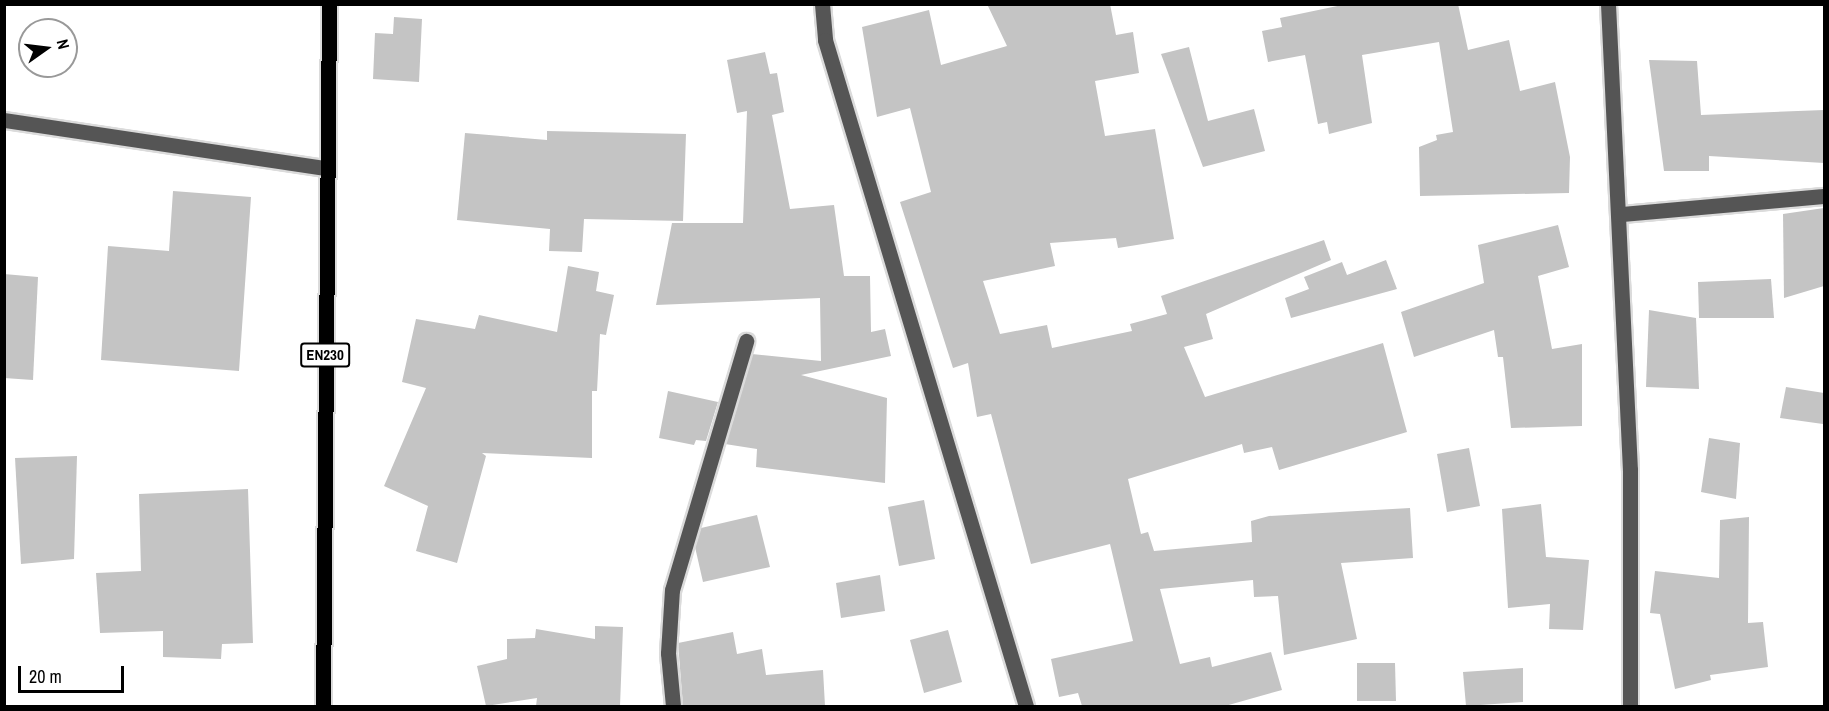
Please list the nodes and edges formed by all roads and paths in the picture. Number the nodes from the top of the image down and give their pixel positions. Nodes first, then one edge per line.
1 (329, 4) edge
2 (822, 4) edge
3 (1608, 4) edge
4 (4, 120) edge
5 (326, 168) junction
6 (1824, 196) edge
7 (1621, 214) junction
8 (746, 341) dead end
9 (323, 706) edge
10 (673, 706) edge
11 (1026, 706) edge
12 (1630, 706) edge

1 - 5 main road, EN230
2 - 11 street
3 - 7 street
4 - 5 street
5 - 9 main road, EN230
6 - 7 street
7 - 12 street
8 - 10 street

